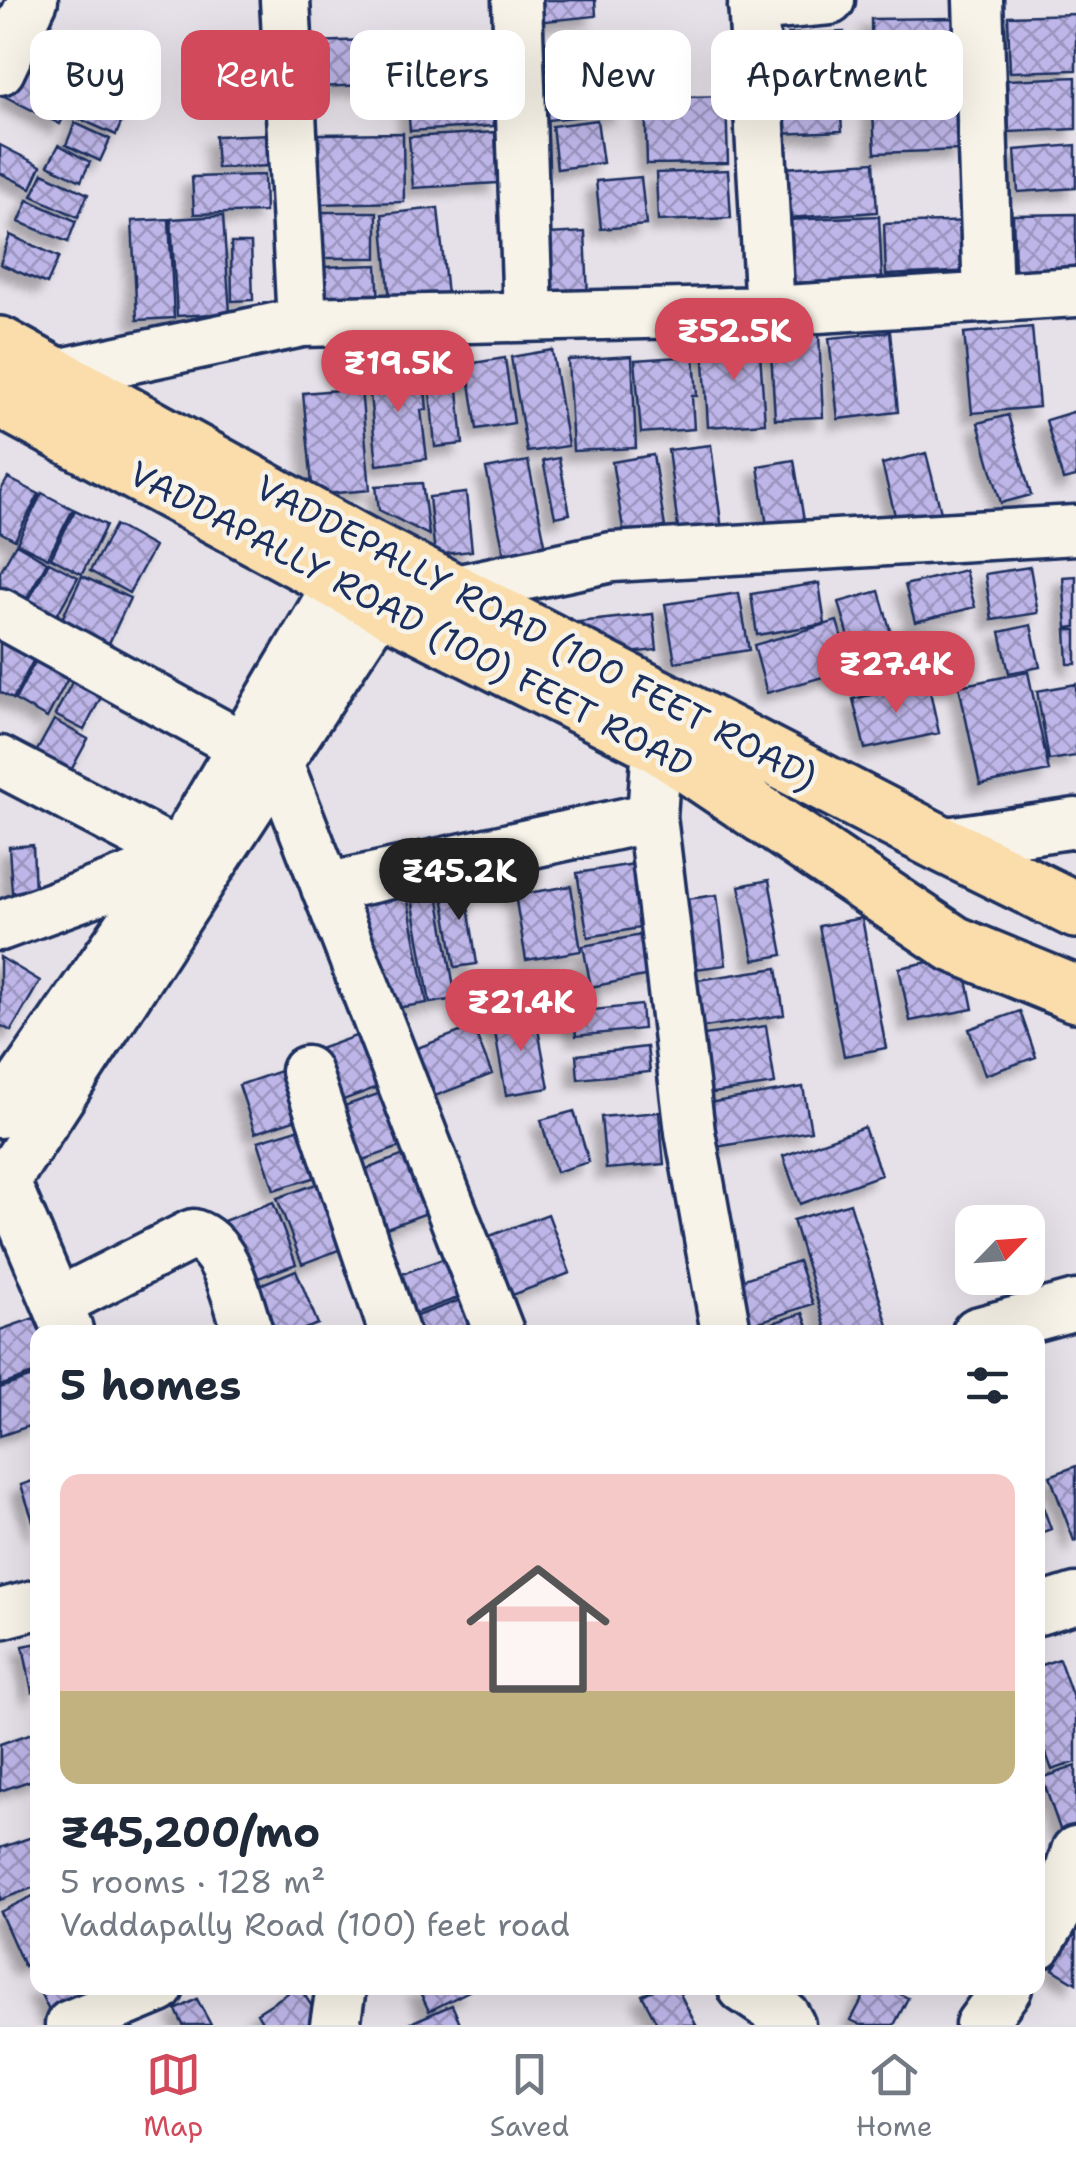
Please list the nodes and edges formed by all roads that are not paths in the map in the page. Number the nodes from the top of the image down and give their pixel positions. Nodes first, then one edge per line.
1 (33, 0) edge
2 (285, 0) edge
3 (516, 0) edge
4 (830, 0) edge
5 (978, 0) edge
6 (753, 3) edge
7 (0, 70) edge
8 (1076, 292) edge
9 (988, 298) junction
10 (770, 311) junction
11 (528, 315) junction
12 (302, 322) junction
13 (0, 344) edge
14 (57, 374) junction
15 (0, 400) edge
16 (1076, 530) edge
17 (390, 578) junction
18 (0, 613) edge
19 (657, 744) junction
20 (261, 754) junction
21 (0, 761) edge
22 (652, 816) junction
23 (1076, 823) edge
24 (940, 843) junction
25 (175, 859) junction
26 (326, 888) junction
27 (1076, 910) edge
28 (0, 926) edge
29 (1076, 994) edge
30 (306, 1071) dead end
31 (0, 1113) edge
32 (2, 1185) edge
33 (1076, 1304) edge
34 (63, 1318) edge
35 (246, 1325) edge
36 (392, 1325) edge
37 (496, 1325) edge
38 (725, 1325) edge
39 (1002, 1325) edge
40 (1076, 1598) edge
41 (30, 1606) edge
42 (1045, 1608) edge
43 (0, 1614) edge
44 (1076, 1852) edge
45 (1045, 1932) edge
46 (142, 1995) edge
47 (341, 1995) edge
48 (758, 1995) edge
49 (1002, 1995) edge
50 (791, 2010) edge
51 (70, 2025) edge
52 (335, 2025) edge
53 (980, 2025) edge

1 - 7 street
2 - 12 street
3 - 11 street
4 - 6 street
5 - 9 street
6 - 10 street
8 - 9 street
9 - 10 street
10 - 11 street
11 - 12 street
12 - 14 street
13 - 14 main road, VADDEPALLY ROAD (100 FEET ROAD)
14 - 17 main road, VADDEPALLY ROAD (100 FEET ROAD)
15 - 17 main road, VADDAPALLY ROAD (100) FEET ROAD
16 - 17 street
17 - 19 main road, VADDAPALLY ROAD (100) FEET ROAD
17 - 20 street
17 - 24 main road, VADDEPALLY ROAD (100 FEET ROAD)
18 - 20 street
19 - 22 street
19 - 29 main road, VADDAPALLY ROAD (100) FEET ROAD
20 - 25 street
20 - 26 street
20 - 32 street
21 - 25 street
22 - 26 street
22 - 38 street
23 - 24 street
24 - 27 main road, VADDEPALLY ROAD (100 FEET ROAD)
25 - 28 street
25 - 31 street
26 - 37 street
30 - 36 street
32 - 34 street
33 - 39 street
34 - 35 street
40 - 42 street
41 - 43 street
44 - 45 street
46 - 51 street
47 - 52 street
48 - 50 street
49 - 53 street

